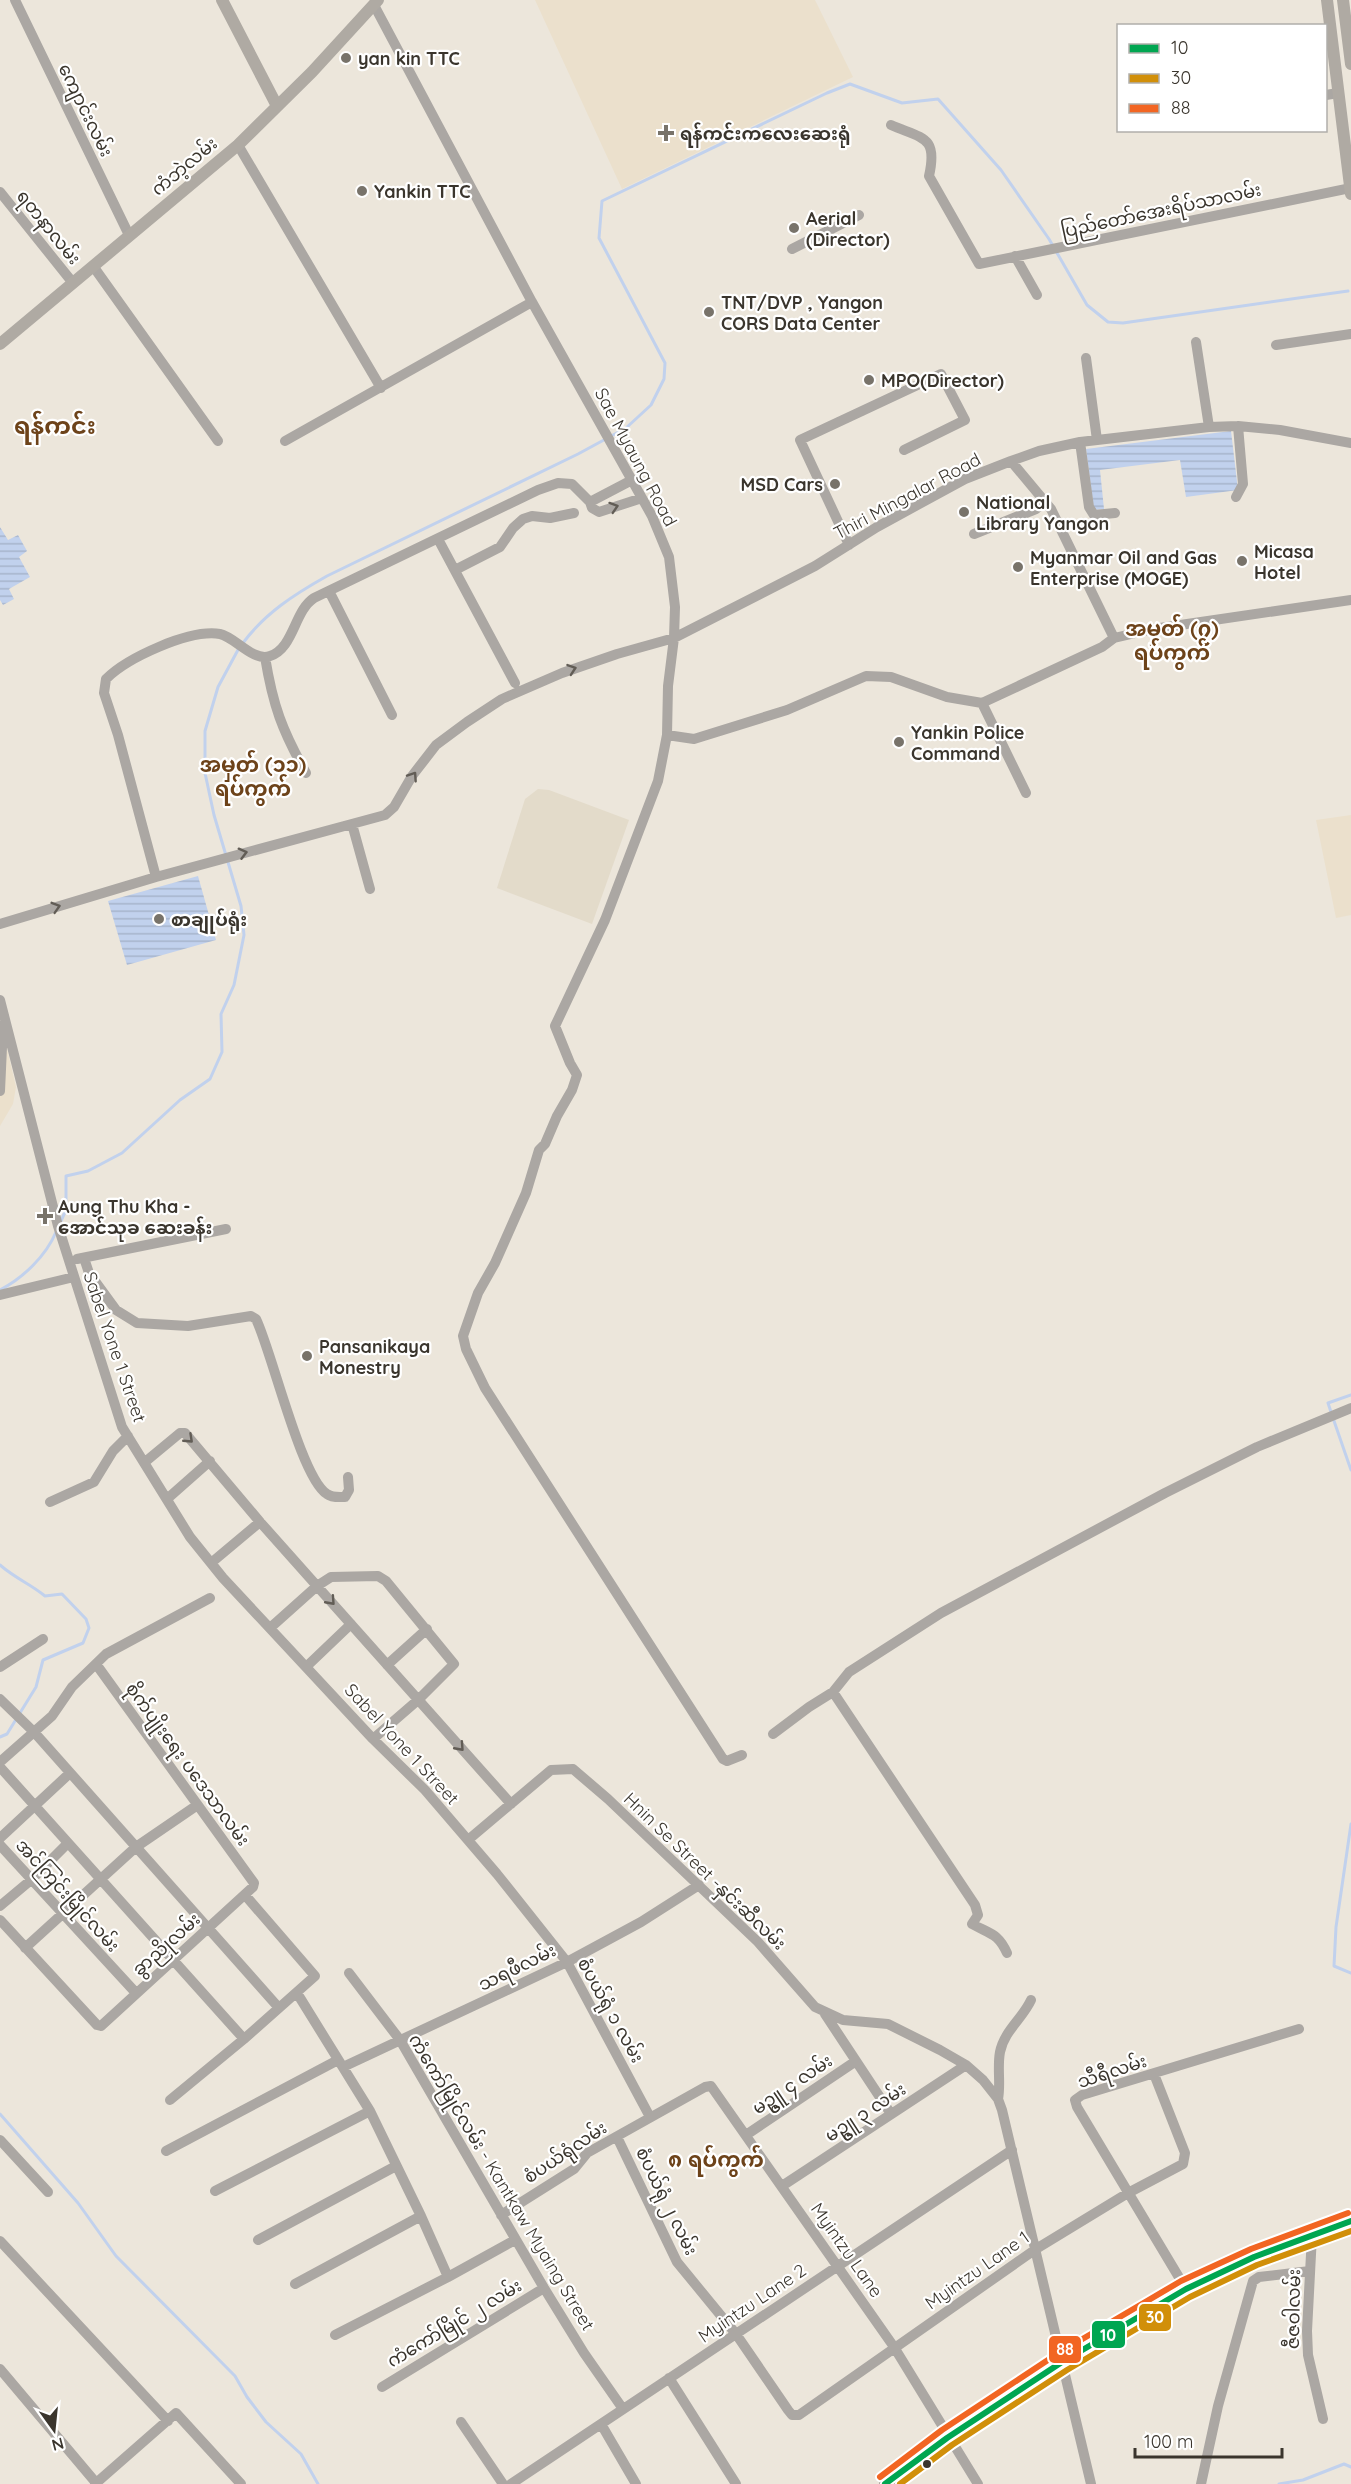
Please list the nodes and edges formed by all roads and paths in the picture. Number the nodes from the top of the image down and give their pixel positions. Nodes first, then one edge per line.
1 (15, 0) edge
2 (222, 0) edge
3 (1327, 0) edge
4 (1343, 0) edge
5 (376, 2) edge
6 (1348, 39) junction
7 (1332, 41) junction
8 (1351, 64) edge
9 (1332, 94) edge
10 (278, 106) junction
11 (891, 125) dead end
12 (237, 145) junction
13 (1350, 182) edge
14 (0, 192) edge
15 (1351, 194) edge
16 (859, 215) dead end
17 (129, 235) junction
18 (792, 249) dead end
19 (1015, 256) junction
20 (93, 266) junction
21 (73, 283) junction
22 (1037, 295) dead end
23 (531, 302) junction
24 (1351, 334) edge
25 (1196, 342) dead end
26 (0, 344) edge
27 (1276, 345) dead end
28 (1086, 358) dead end
29 (381, 388) junction
30 (1238, 426) junction
31 (1209, 427) junction
32 (1097, 440) junction
33 (218, 441) dead end
34 (285, 441) dead end
35 (1080, 442) junction
36 (1351, 443) edge
37 (904, 450) dead end
38 (1011, 461) junction
39 (632, 480) junction
40 (1236, 497) dead end
41 (642, 498) junction
42 (590, 501) junction
43 (1045, 501) junction
44 (574, 513) dead end
45 (1115, 513) dead end
46 (974, 534) dead end
47 (438, 539) junction
48 (849, 545) junction
49 (455, 570) junction
50 (329, 591) junction
51 (1351, 600) edge
52 (674, 638) junction
53 (1114, 638) junction
54 (265, 657) junction
55 (515, 683) dead end
56 (982, 703) junction
57 (392, 715) dead end
58 (667, 735) junction
59 (306, 773) dead end
60 (1026, 793) dead end
61 (352, 824) junction
62 (156, 877) junction
63 (370, 889) dead end
64 (0, 924) edge
65 (0, 1000) edge
66 (4, 1014) junction
67 (0, 1091) edge
68 (226, 1230) dead end
69 (84, 1258) junction
70 (68, 1261) junction
71 (74, 1276) junction
72 (0, 1295) edge
73 (1351, 1407) edge
74 (128, 1436) junction
75 (210, 1461) junction
76 (145, 1462) junction
77 (348, 1477) dead end
78 (167, 1499) junction
79 (50, 1502) dead end
80 (260, 1522) junction
81 (211, 1563) junction
82 (317, 1586) junction
83 (210, 1598) dead end
84 (351, 1624) junction
85 (270, 1628) junction
86 (426, 1629) junction
87 (43, 1639) dead end
88 (96, 1664) junction
89 (387, 1665) junction
90 (0, 1667) edge
91 (306, 1667) junction
92 (833, 1692) junction
93 (0, 1699) edge
94 (418, 1700) junction
95 (34, 1732) junction
96 (773, 1734) dead end
97 (373, 1739) junction
98 (742, 1755) dead end
99 (0, 1762) edge
100 (0, 1767) edge
101 (70, 1773) junction
102 (511, 1804) junction
103 (34, 1806) junction
104 (196, 1806) junction
105 (0, 1838) edge
106 (468, 1840) junction
107 (68, 1843) junction
108 (0, 1845) edge
109 (136, 1847) junction
110 (31, 1880) junction
111 (100, 1880) junction
112 (254, 1883) joint
113 (699, 1886) junction
114 (245, 1895) junction
115 (0, 1906) edge
116 (62, 1914) junction
117 (0, 1920) edge
118 (208, 1927) junction
119 (25, 1948) junction
120 (1007, 1953) dead end
121 (173, 1959) junction
122 (567, 1962) junction
123 (350, 1973) dead end
124 (136, 1993) junction
125 (297, 1993) junction
126 (1031, 2000) dead end
127 (279, 2008) junction
128 (825, 2014) junction
129 (1299, 2029) dead end
130 (244, 2039) junction
131 (400, 2040) junction
132 (856, 2061) junction
133 (340, 2064) junction
134 (966, 2065) junction
135 (1154, 2074) junction
136 (711, 2086) joint
137 (998, 2099) junction
138 (170, 2100) dead end
139 (370, 2112) junction
140 (891, 2114) junction
141 (650, 2117) junction
142 (746, 2135) junction
143 (617, 2137) junction
144 (0, 2140) edge
145 (1012, 2150) junction
146 (166, 2151) dead end
147 (396, 2166) junction
148 (782, 2186) junction
149 (214, 2191) dead end
150 (48, 2192) dead end
151 (1128, 2193) junction
152 (501, 2215) junction
153 (421, 2216) junction
154 (1351, 2221) edge
155 (1312, 2235) junction
156 (258, 2240) dead end
157 (515, 2240) junction
158 (0, 2241) edge
159 (1036, 2249) junction
160 (839, 2266) junction
161 (1310, 2271) junction
162 (448, 2277) junction
163 (294, 2284) dead end
164 (544, 2288) junction
165 (1186, 2289) junction
166 (736, 2334) junction
167 (334, 2335) dead end
168 (894, 2347) junction
169 (1062, 2362) junction
170 (0, 2369) edge
171 (669, 2378) junction
172 (382, 2387) dead end
173 (623, 2409) junction
174 (792, 2415) joint
175 (172, 2417) junction
176 (1323, 2419) dead end
177 (461, 2422) dead end
178 (601, 2424) junction
179 (947, 2438) junction
180 (96, 2484) edge
181 (241, 2484) edge
182 (503, 2484) edge
183 (511, 2484) edge
184 (636, 2484) edge
185 (736, 2484) edge
186 (885, 2484) edge
187 (978, 2484) edge
188 (1091, 2484) edge
189 (1201, 2484) edge

1 - 17 street, ကျောင်းလမ်း
2 - 10 main road
3 - 7 main road
4 - 6 main road
5 - 10 main road, ကံဘဲ့လမ်း
5 - 23 street, Sae Myaung Road
6 - 7 main road
6 - 8 main road
7 - 9 main road
9 - 13 main road
10 - 12 main road, ကံဘဲ့လမ်း
11 - 19 street, ပြည်တော်အေးရိပ်သာလမ်း
12 - 17 main road, ကံဘဲ့လမ်း
12 - 29 street
13 - 15 main road
13 - 19 street, ပြည်တော်အေးရိပ်သာလမ်း
14 - 21 street, ရတနာလမ်း
16 - 18 street
17 - 20 main road, ကံဘဲ့လမ်း
19 - 22 street
20 - 21 main road, ကံဘဲ့လမ်း
20 - 33 street
21 - 26 main road, ကံဘဲ့လမ်း
23 - 29 street
23 - 39 street, Sae Myaung Road
24 - 27 street
25 - 31 street
28 - 32 street
29 - 34 street
30 - 31 street, Thiri Mingalar Road
30 - 36 street, Thiri Mingalar Road
30 - 40 street
31 - 32 street, Thiri Mingalar Road
32 - 35 street, Thiri Mingalar Road
35 - 38 street, Thiri Mingalar Road
35 - 45 street
37 - 48 street
38 - 43 street
38 - 48 street, Thiri Mingalar Road
39 - 41 street, Sae Myaung Road
39 - 42 street
42 -> 41 street
41 - 52 street, Sae Myaung Road
42 - 47 street
43 - 46 street
43 - 53 street
44 - 49 street
47 - 49 street
47 - 50 street
48 - 52 street, Thiri Mingalar Road
49 - 55 street
50 - 54 street
50 - 57 street
51 - 53 street
52 - 58 street, Sae Myaung Road
61 -> 52 street, Thiri Mingalar Road
53 - 56 street
54 - 59 street
54 - 62 street
56 - 58 street
56 - 60 street
58 - 98 street, Sae Myaung Road
62 -> 61 street, Thiri Mingalar Road
61 - 63 street
64 -> 62 street, Thiri Mingalar Road
65 - 66 street, Sabel Yone 1 Street
66 - 67 street
66 - 70 street, Sabel Yone 1 Street
68 - 69 street
69 - 70 street
69 - 77 street
70 - 71 street, Sabel Yone 1 Street
71 - 72 street
71 - 74 street, Sabel Yone 1 Street
73 - 92 street
74 - 76 street, Sabel Yone 1 Street
74 - 79 street
76 -> 75 street
75 - 78 street
75 - 80 street
76 - 78 street, Sabel Yone 1 Street
78 - 81 street, Sabel Yone 1 Street
80 - 81 street
80 - 82 street
81 - 85 street, Sabel Yone 1 Street
82 -> 84 street
82 - 85 street
82 - 86 street
83 - 88 street
84 - 89 street
84 - 91 street
85 - 91 street, Sabel Yone 1 Street
86 - 89 street
86 - 94 street
87 - 90 street
88 - 95 street
88 - 104 street, စိုက်ပျိုးရေး ပဒေသာလမ်း
89 - 94 street
91 - 97 street, Sabel Yone 1 Street
92 - 96 street
92 - 120 street
93 - 95 street
94 - 97 street
94 -> 102 street
95 - 99 street
95 - 101 street
97 - 106 street, Sabel Yone 1 Street
100 - 103 street
101 - 103 street
101 - 109 street
102 - 106 street, Hnin Se Street -နှင်းဆီလမ်း
102 - 113 street, Hnin Se Street -နှင်းဆီလမ်း
103 - 105 street
103 - 107 street
104 - 109 street
104 - 112 street, စိုက်ပျိုးရေး ပဒေသာလမ်း
106 - 122 street, စံပယ်ရုံ ၁ လမ်း
107 - 110 street
107 - 111 street
108 - 110 street, အင်ကြင်းမြိုင်လမ်း
109 - 111 street
109 - 118 street
110 - 115 street
110 - 116 street, အင်ကြင်းမြိုင်လမ်း
111 - 116 street
111 - 121 street
112 - 114 street, ခွာညိုလမ်း
113 - 122 street, သရဖီလမ်း
113 - 128 street, Hnin Se Street -နှင်းဆီလမ်း
114 - 118 street, ခွာညိုလမ်း
114 - 125 street
116 - 119 street
116 - 124 street, အင်ကြင်းမြိုင်လမ်း
117 - 119 street
118 - 121 street, ခွာညိုလမ်း
118 - 127 street
119 - 124 street, ခွာညိုလမ်း
121 - 124 street, ခွာညိုလမ်း
121 - 130 street
122 - 131 street, သရဖီလမ်း
122 - 141 street, စံပယ်ရုံ ၁ လမ်း
123 - 131 street, ကံကော်မြိုင်လမ်း - Kantkaw Myaing Street
125 - 127 street
125 - 133 street
126 - 137 street
127 - 130 street
128 - 132 street
128 - 134 street, Hnin Se Street -နှင်းဆီလမ်း
129 - 135 street, သီရီလမ်း
130 - 138 street
131 - 133 street, သရဖီလမ်း
131 - 152 street, ကံကော်မြိုင်လမ်း - Kantkaw Myaing Street
132 - 140 street
132 - 142 street, မဥ္ဇူ ၄ လမ်း
133 - 139 street
133 - 146 street, သရဖီလမ်း
134 - 137 street, Hnin Se Street -နှင်းဆီလမ်း
134 - 140 street, မဥ္ဇူ ၃ လမ်း
135 - 151 street, Myintzu Lane 1
135 - 151 street, သီရီလမ်း
136 - 141 street, စံပယ်ရုံလမ်း
136 - 142 street, Myintzu Lane
137 - 145 street, Hnin Se Street -နှင်းဆီလမ်း
139 - 147 street
139 - 149 street
140 - 148 street, မဥ္ဇူ ၃ လမ်း
141 - 143 street, စံပယ်ရုံလမ်း
142 - 148 street, Myintzu Lane
143 - 152 street, စံပယ်ရုံလမ်း
143 - 166 street, စံပယ်ရုံ ၂ လမ်း
144 - 150 street
145 - 159 street, Hnin Se Street -နှင်းဆီလမ်း
145 - 160 street, Myintzu Lane 2
147 - 153 street
147 - 156 street
148 - 160 street, Myintzu Lane
151 - 159 street, Myintzu Lane 1
151 - 165 street, သီရီလမ်း
152 - 157 street, ကံကော်မြိုင်လမ်း - Kantkaw Myaing Street
153 - 162 street
153 - 163 street
154 - 155 main road
155 - 161 street, ဇီဇဝါလမ်း
155 - 165 main road
157 - 162 street
157 - 164 street, ကံကော်မြိုင်လမ်း - Kantkaw Myaing Street
158 - 175 street
159 - 168 street, Myintzu Lane 1
159 - 169 street, Hnin Se Street -နှင်းဆီလမ်း
160 - 166 street, Myintzu Lane 2
160 - 168 street, Myintzu Lane
161 - 176 street, ဇီဇဝါလမ်း
161 - 189 street
162 - 167 street
164 - 172 street, ကံကော်မြိုင် ၂ လမ်း
164 - 173 street, ကံကော်မြိုင်လမ်း - Kantkaw Myaing Street
165 - 169 main road
166 - 171 street, Myintzu Lane 2
166 - 174 street, စံပယ်ရုံ ၂ လမ်း
168 - 174 street, Myintzu Lane 1
168 - 179 street, Myintzu Lane
169 - 179 main road
169 - 188 street, Hnin Se Street -နှင်းဆီလမ်း
170 - 180 street
171 - 173 street, Myintzu Lane 2
171 - 185 street
173 - 178 street, Myintzu Lane 2
175 - 180 street
175 - 181 street
177 - 182 street
178 - 183 street, Myintzu Lane 2
178 - 184 street
179 - 186 main road
179 - 187 street, Myintzu Lane

